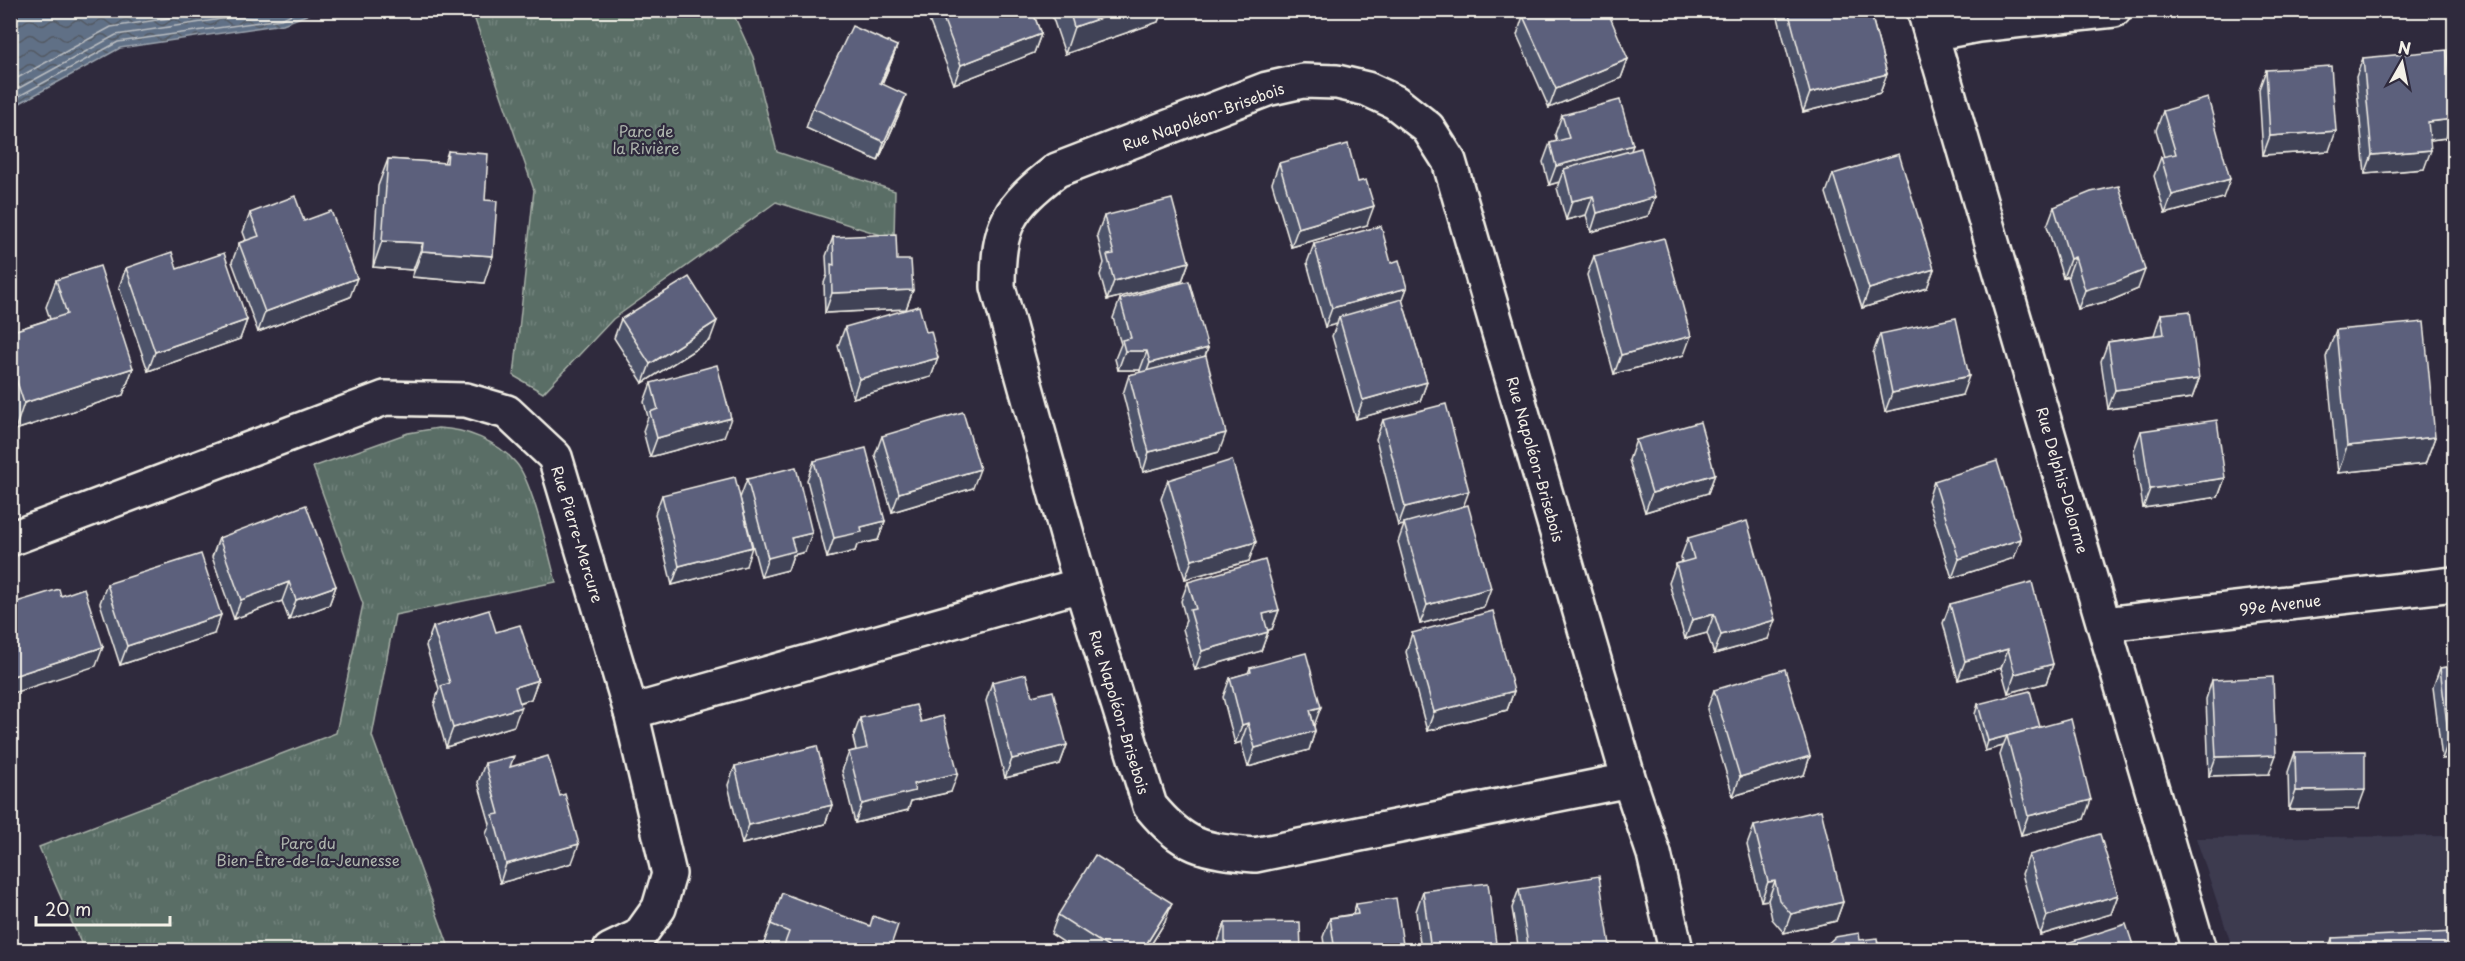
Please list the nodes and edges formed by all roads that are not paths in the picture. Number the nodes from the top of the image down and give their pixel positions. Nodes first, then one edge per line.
1 (2114, 10) edge
2 (1928, 22) edge
3 (10, 539) edge
4 (2454, 584) edge
5 (1081, 585) junction
6 (2105, 624) junction
7 (631, 712) junction
8 (1629, 780) junction
9 (610, 951) edge
10 (1676, 951) edge
11 (2199, 951) edge

1 - 2 street
2 - 6 street, Rue Delphis-Delorme
3 - 7 street, Rue Pierre-Mercure
4 - 6 street, 99e Avenue
5 - 7 street
5 - 8 street, Rue Napoléon-Brisebois
5 - 8 street, Rue Napoléon-Brisebois
6 - 11 street, Rue Delphis-Delorme
7 - 9 street, Rue Pierre-Mercure
8 - 10 street, Rue Napoléon-Brisebois

